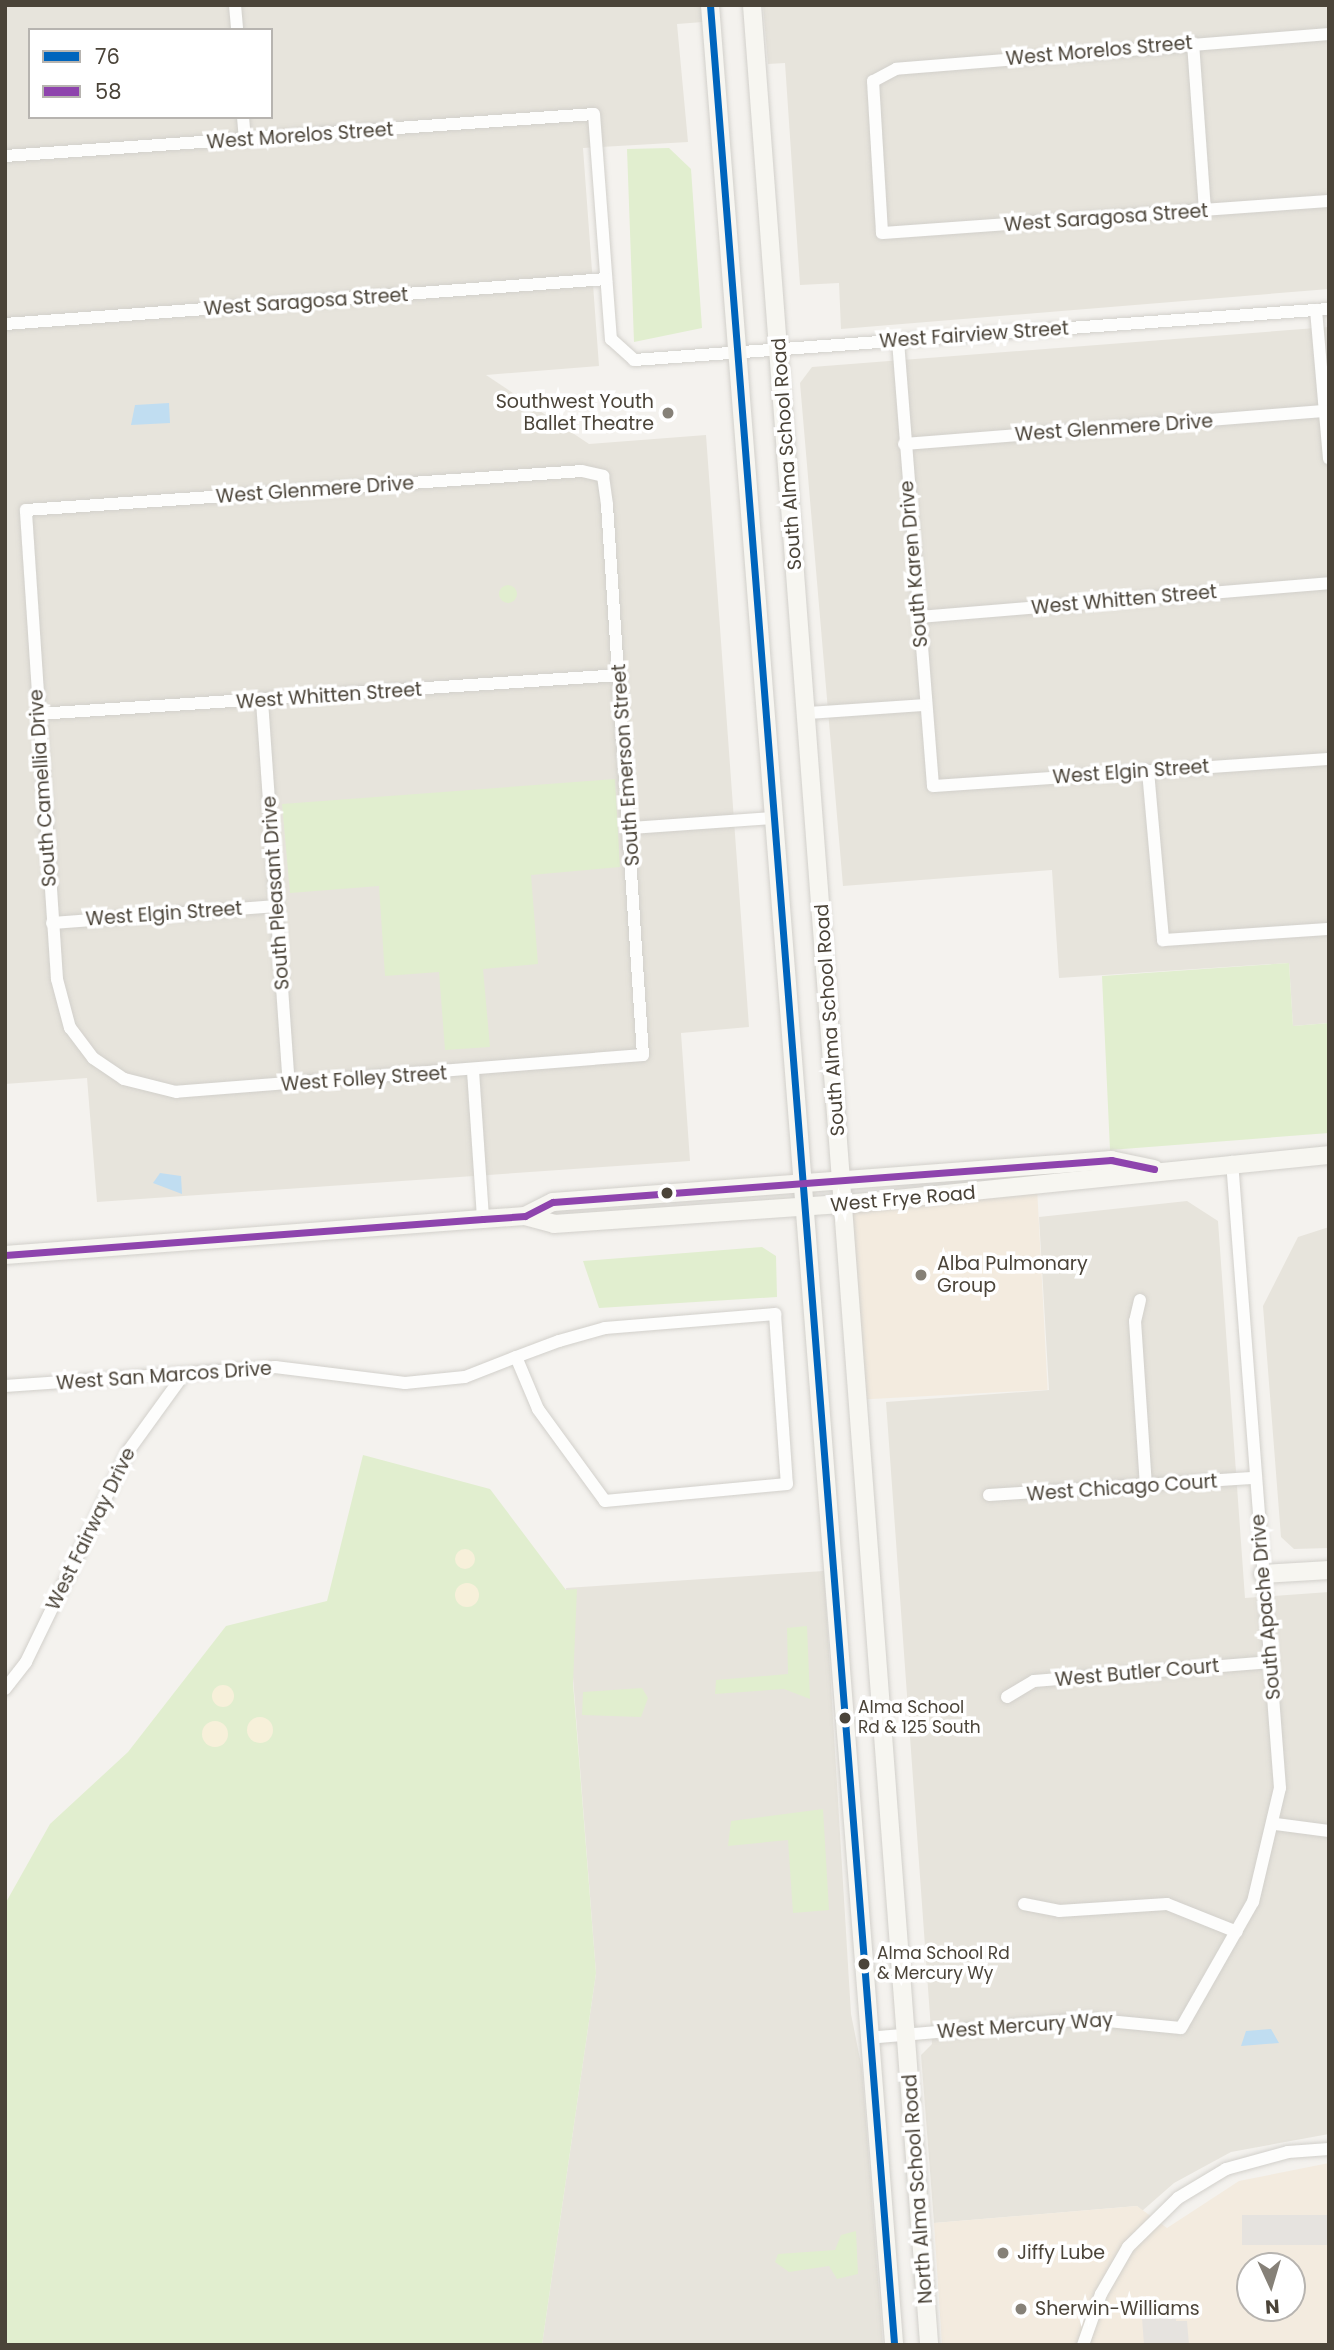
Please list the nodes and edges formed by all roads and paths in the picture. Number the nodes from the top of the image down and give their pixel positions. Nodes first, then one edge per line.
1 (235, 5) edge
2 (710, 5) edge
3 (752, 5) edge
4 (237, 28) edge
5 (1329, 34) edge
6 (1193, 43) junction
7 (243, 119) edge
8 (245, 140) junction
9 (5, 156) edge
10 (1329, 201) edge
11 (1205, 211) junction
12 (882, 233) joint
13 (607, 279) junction
14 (1322, 309) edge
15 (5, 324) edge
16 (898, 341) junction
17 (779, 352) junction
18 (738, 355) junction
19 (1324, 411) junction
20 (904, 444) junction
21 (1329, 458) edge
22 (603, 476) joint
23 (26, 510) joint
24 (1329, 583) edge
25 (919, 617) junction
26 (620, 675) junction
27 (262, 701) junction
28 (924, 705) junction
29 (807, 713) junction
30 (38, 714) junction
31 (1329, 759) edge
32 (1148, 771) junction
33 (933, 786) joint
34 (774, 818) junction
35 (630, 828) junction
36 (277, 906) junction
37 (52, 923) junction
38 (1329, 929) edge
39 (643, 1055) joint
40 (93, 1058) joint
41 (473, 1071) junction
42 (289, 1084) junction
43 (1329, 1155) edge
44 (1232, 1162) junction
45 (1154, 1169) junction
46 (842, 1181) junction
47 (803, 1184) junction
48 (843, 1204) junction
49 (805, 1206) junction
50 (525, 1216) junction
51 (483, 1219) junction
52 (5, 1255) edge
53 (1140, 1300) dead end
54 (516, 1357) junction
55 (184, 1374) junction
56 (5, 1386) edge
57 (1255, 1478) junction
58 (1146, 1486) junction
59 (989, 1495) dead end
60 (1329, 1570) edge
61 (1263, 1574) junction
62 (1271, 1662) junction
63 (5, 1689) edge
64 (1007, 1697) dead end
65 (1276, 1824) junction
66 (1329, 1831) edge
67 (1024, 1904) dead end
68 (1237, 1932) junction
69 (1181, 2028) joint
70 (907, 2034) junction
71 (867, 2038) junction
72 (1329, 2149) edge
73 (894, 2345) edge
74 (929, 2345) edge
75 (1083, 2345) edge

1 - 4 street
2 - 18 main road, South Alma School Road
3 - 17 main road, South Alma School Road
5 - 6 street, West Morelos Street
6 - 11 street
6 - 12 street, West Morelos Street
7 - 8 street
8 - 9 street, West Morelos Street
8 - 13 street, West Morelos Street
10 - 11 street, West Saragosa Street
11 - 12 street, West Saragosa Street
13 - 15 street, West Saragosa Street
13 - 18 street, West Fairview Street
14 - 16 street, West Fairview Street
14 - 19 street
16 - 17 street, West Fairview Street
16 - 20 street, South Karen Drive
17 - 18 street, West Fairview Street
17 - 29 main road, South Alma School Road
18 - 34 main road, South Alma School Road
19 - 20 street, West Glenmere Drive
19 - 21 street
20 - 25 street, South Karen Drive
22 - 23 street, West Glenmere Drive
22 - 26 street, South Emerson Street
23 - 30 street, South Camellia Drive
24 - 25 street, West Whitten Street
25 - 28 street, South Karen Drive
26 - 27 street, West Whitten Street
26 - 35 street, South Emerson Street
27 - 30 street, West Whitten Street
27 - 36 street, South Pleasant Drive
28 - 29 street
28 - 33 street, South Karen Drive
29 - 46 main road, South Alma School Road
30 - 37 street, South Camellia Drive
31 - 32 street, West Elgin Street
32 - 33 street, West Elgin Street
32 - 38 street
34 - 35 street
34 - 47 main road, South Alma School Road
35 - 39 street, South Emerson Street
36 - 37 street, West Elgin Street
36 - 42 street, South Pleasant Drive
37 - 40 street, South Camellia Drive
39 - 41 street, West Folley Street
40 - 42 street, West Folley Street
41 - 42 street, West Folley Street
41 - 51 street
43 - 44 main road, West Frye Road
44 - 45 main road, West Frye Road
44 - 57 street, South Apache Drive
45 - 46 main road, West Frye Road
45 - 48 main road, West Frye Road
46 - 47 main road, West Frye Road
46 - 48 main road, South Alma School Road
47 - 49 main road, South Alma School Road
47 - 50 main road, West Frye Road
48 - 49 main road, West Frye Road
48 - 70 main road, South Alma School Road
49 - 50 main road, West Frye Road
49 - 71 main road, South Alma School Road
50 - 51 main road, West Frye Road
51 - 52 main road, West Frye Road
53 - 58 street
54 - 54 street, West San Marcos Drive
54 - 55 street, West San Marcos Drive
55 - 56 street, West San Marcos Drive
55 - 63 street, West Fairway Drive
57 - 58 street, West Chicago Court
57 - 61 street, South Apache Drive
58 - 59 street, West Chicago Court
60 - 61 main road
61 - 62 street, South Apache Drive
62 - 64 street, West Butler Court
62 - 65 street, South Apache Drive
65 - 66 street
65 - 68 street, South Apache Drive
67 - 68 street
68 - 69 street, South Apache Drive
69 - 70 street, West Mercury Way
70 - 71 street, West Mercury Way
70 - 74 main road, North Alma School Road
71 - 73 main road, North Alma School Road
72 - 75 street

